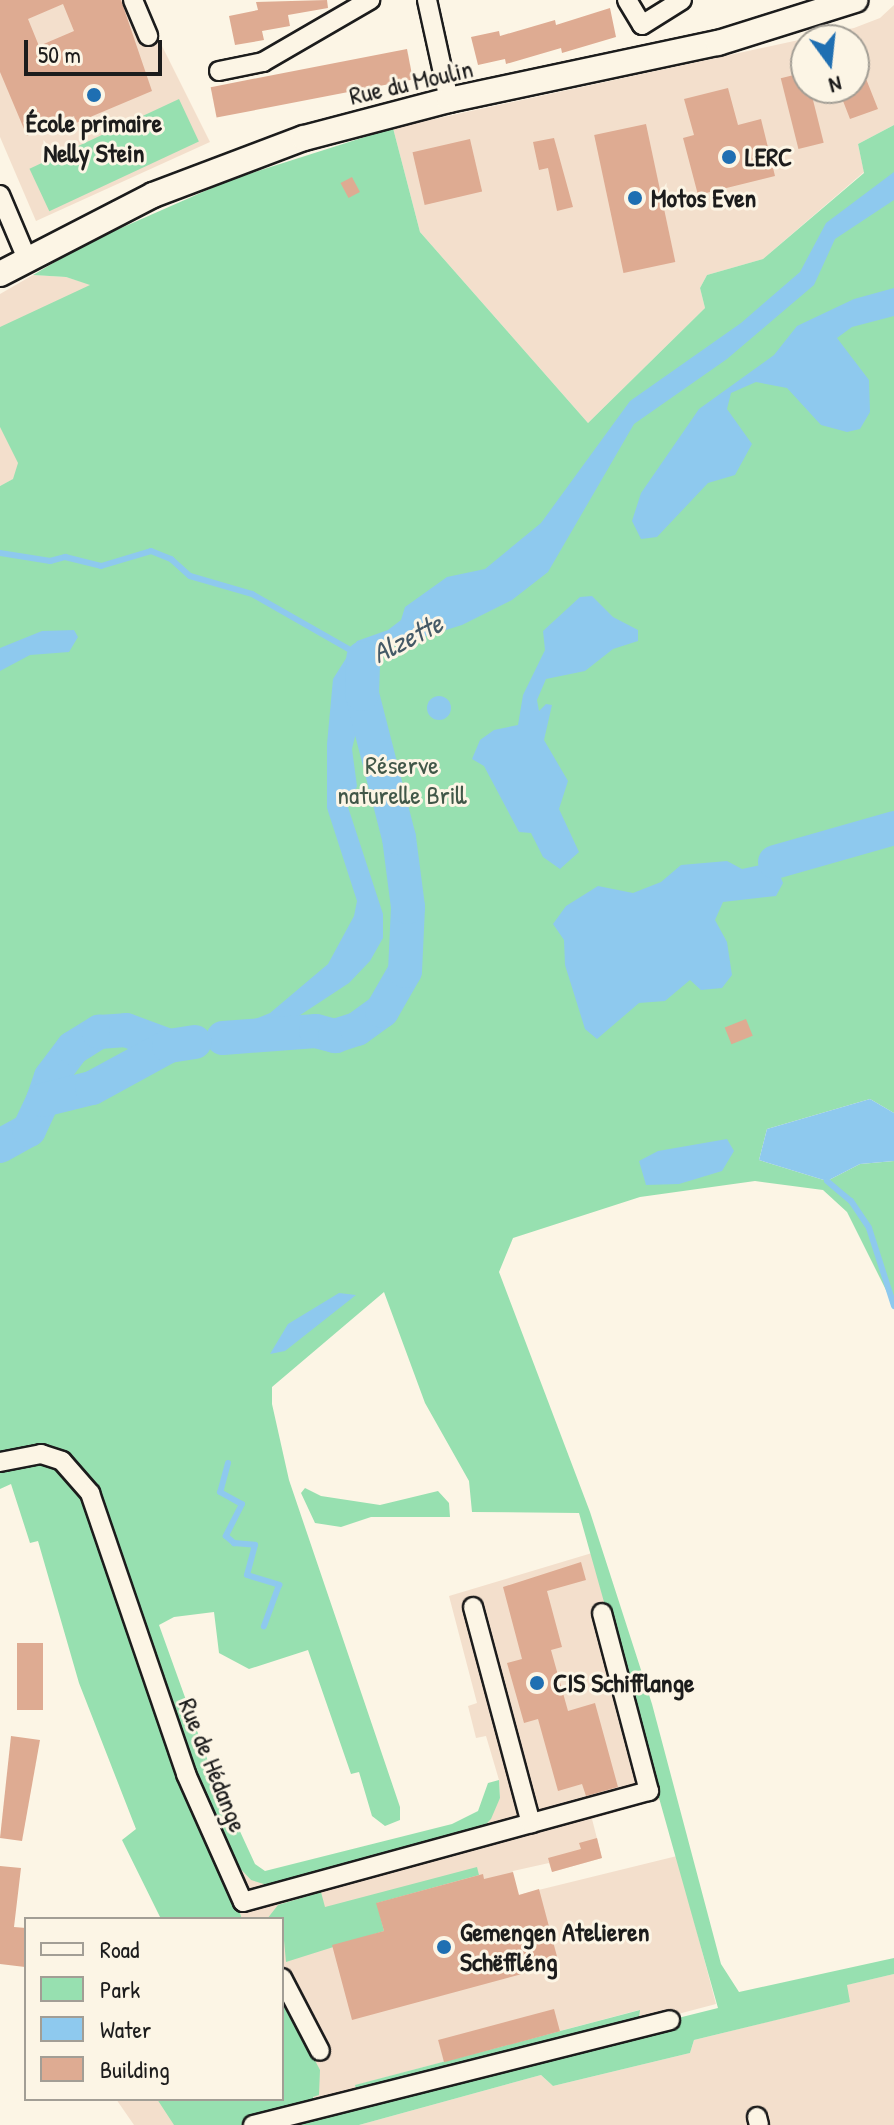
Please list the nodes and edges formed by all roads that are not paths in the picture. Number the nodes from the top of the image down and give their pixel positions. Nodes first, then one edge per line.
1 (133, 0) edge
2 (370, 0) edge
3 (427, 0) edge
4 (627, 0) edge
5 (682, 0) edge
6 (855, 0) edge
7 (148, 36) dead end
8 (219, 71) dead end
9 (449, 100) junction
10 (0, 195) edge
11 (27, 259) junction
12 (0, 274) edge
13 (0, 1462) edge
14 (473, 1607) dead end
15 (602, 1613) dead end
16 (531, 1823) junction
17 (243, 1902) junction
18 (251, 1917) edge
19 (284, 1982) edge
20 (670, 2020) dead end
21 (320, 2051) dead end
22 (253, 2125) edge

1 - 7 street
2 - 8 street
3 - 9 street
4 - 5 street
6 - 9 main road, Rue du Moulin
9 - 11 main road, Rue du Moulin
10 - 11 street
11 - 12 main road, Rue du Moulin
13 - 17 street, Rue de Hédange
14 - 16 street
15 - 16 street
16 - 17 street
17 - 18 street, Rue de Hédange
19 - 21 street
20 - 22 street

